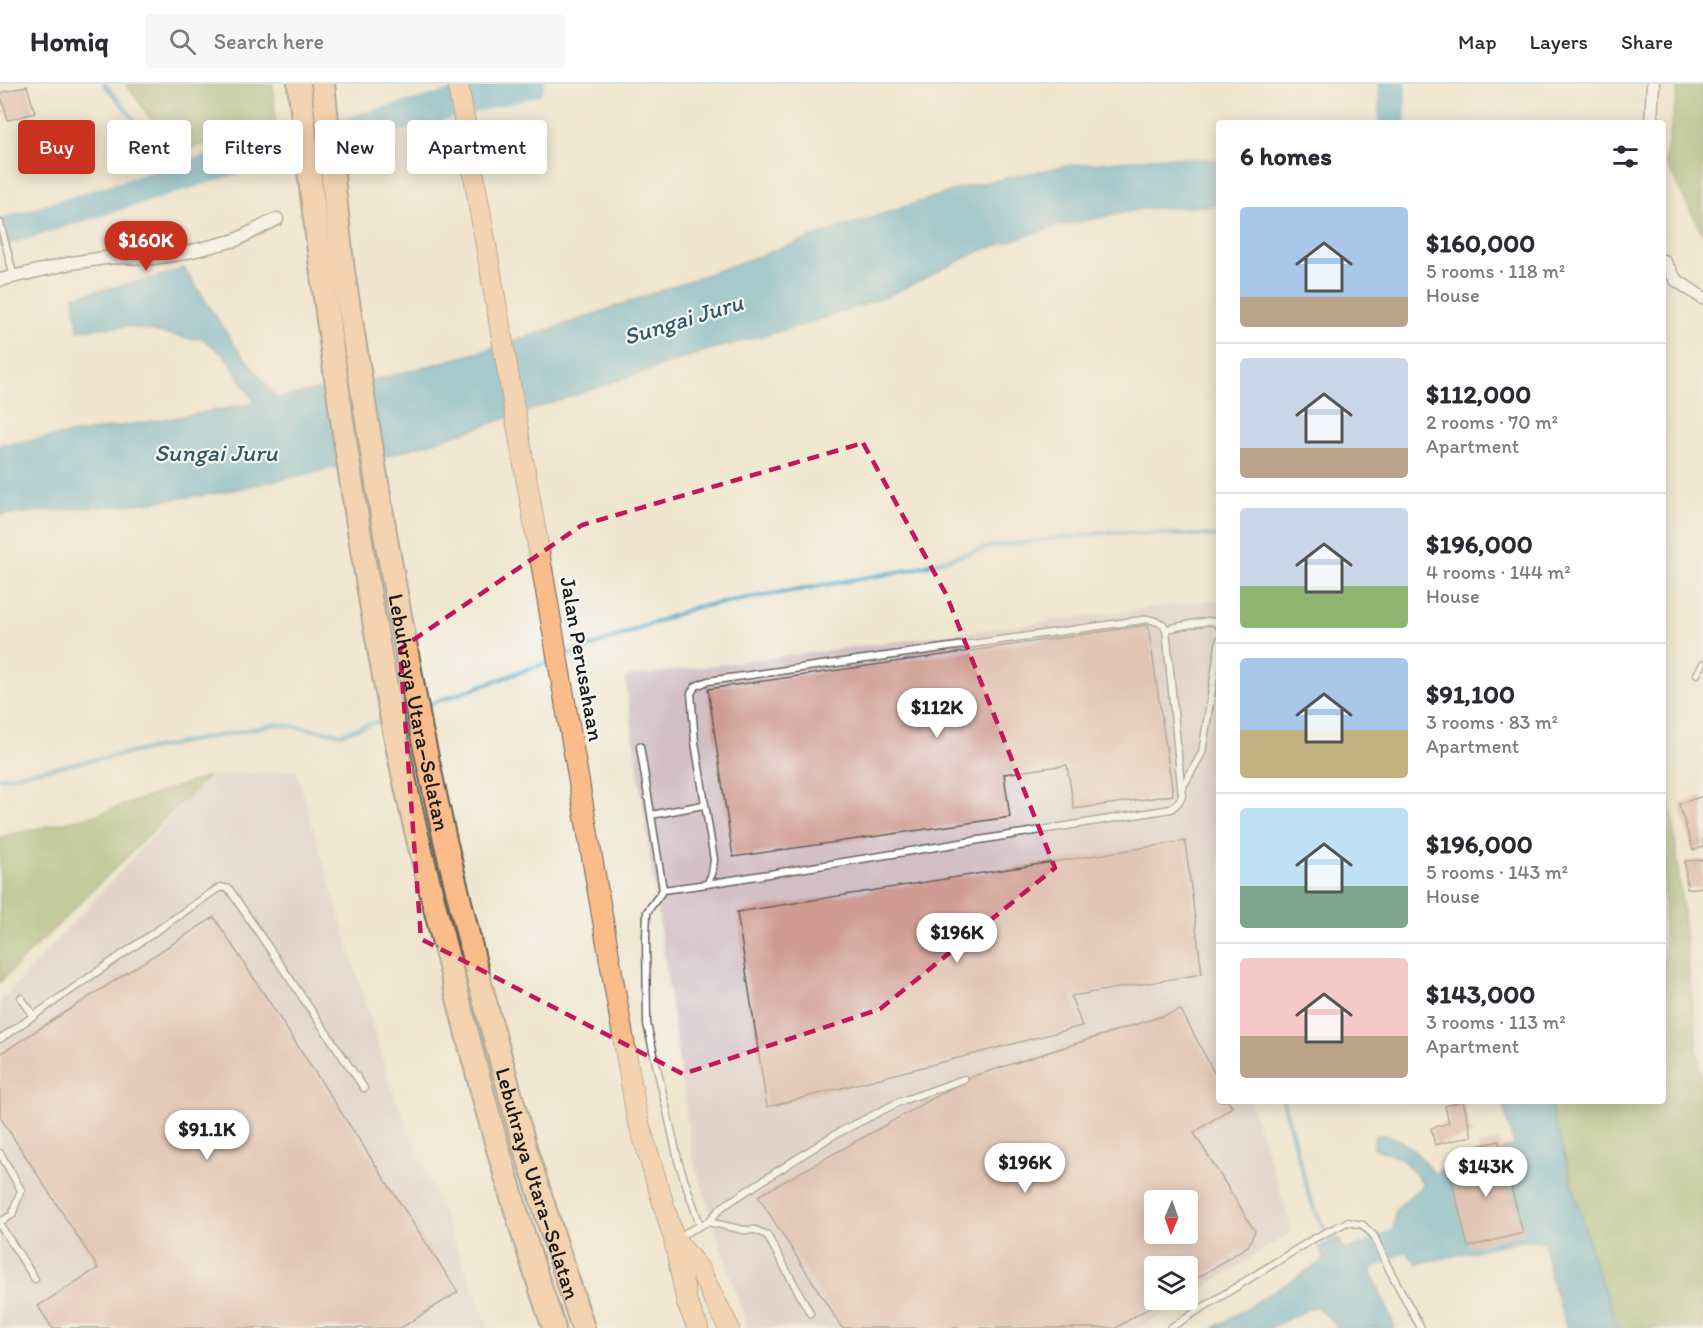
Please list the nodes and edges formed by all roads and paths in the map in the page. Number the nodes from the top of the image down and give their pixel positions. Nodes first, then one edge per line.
1 (299, 84) edge
2 (458, 84) edge
3 (1653, 84) edge
4 (324, 93) edge
5 (1651, 120) edge
6 (277, 219) dead end
7 (0, 223) edge
8 (1666, 264) edge
9 (14, 276) junction
10 (0, 280) edge
11 (1703, 298) edge
12 (1216, 623) edge
13 (1166, 629) junction
14 (1216, 664) edge
15 (1703, 664) edge
16 (1697, 674) dead end
17 (640, 746) dead end
18 (1182, 788) junction
19 (703, 805) junction
20 (651, 815) junction
21 (707, 884) junction
22 (663, 890) junction
23 (21, 998) dead end
24 (34, 1016) junction
25 (0, 1039) edge
26 (964, 1079) dead end
27 (364, 1088) dead end
28 (0, 1153) edge
29 (708, 1222) junction
30 (0, 1223) edge
31 (700, 1226) junction
32 (674, 1239) junction
33 (35, 1279) dead end
34 (810, 1313) dead end
35 (554, 1328) edge
36 (583, 1328) edge
37 (698, 1328) edge
38 (729, 1328) edge
39 (1170, 1328) edge
40 (1422, 1328) edge

1 - 35 highway, Lebuhraya Utara–Selatan
2 - 32 main road, Jalan Perusahaan
3 - 5 street
4 - 36 highway, Lebuhraya Utara–Selatan
6 - 9 street
7 - 9 lane
8 - 11 street
9 - 10 street
12 - 13 lane
13 - 18 lane
13 - 19 lane
14 - 18 lane
15 - 16 lane
17 - 20 lane
18 - 21 lane
19 - 20 lane
19 - 21 lane
20 - 22 lane
21 - 22 lane
22 - 31 lane
23 - 24 lane
24 - 25 lane
24 - 27 lane
26 - 29 lane
28 - 30 lane
29 - 31 lane
29 - 34 lane
30 - 33 lane
31 - 32 lane
32 - 37 main road, Jalan Perusahaan
32 - 38 main road, Jalan Perusahaan
39 - 40 lane

